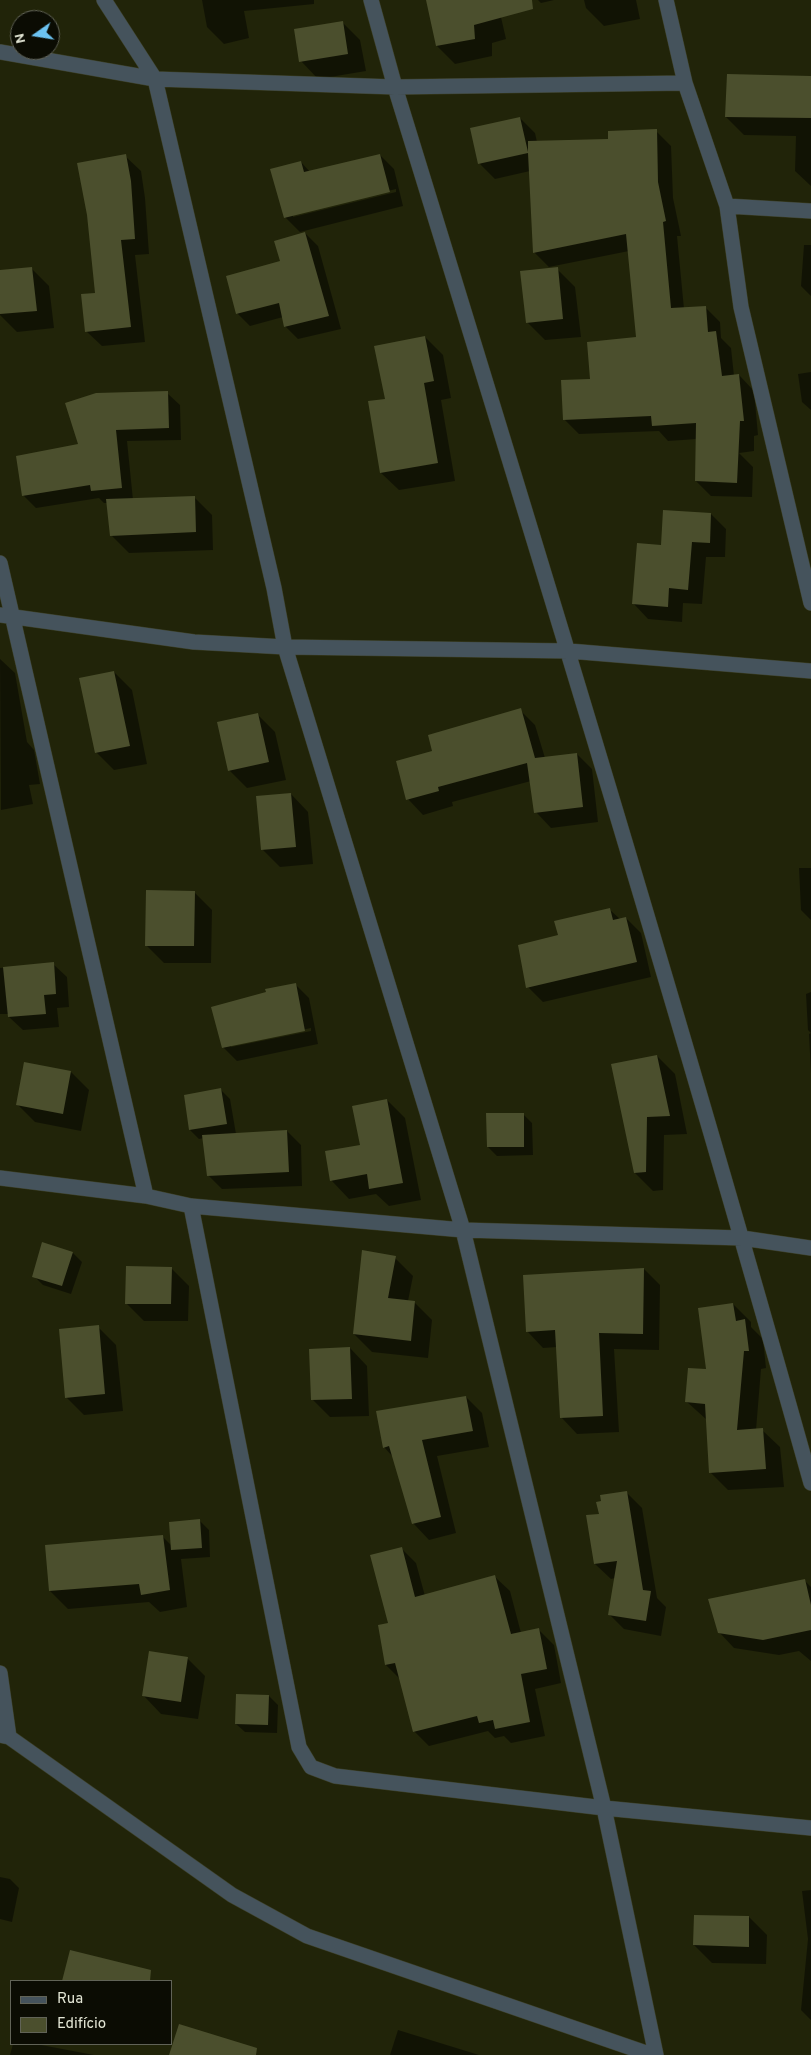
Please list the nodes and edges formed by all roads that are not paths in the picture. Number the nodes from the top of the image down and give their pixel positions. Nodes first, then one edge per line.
1 (104, 0) edge
2 (371, 0) edge
3 (666, 0) edge
4 (0, 52) edge
5 (155, 79) junction
6 (685, 83) junction
7 (395, 87) junction
8 (727, 206) junction
9 (811, 211) edge
10 (0, 563) edge
11 (811, 603) edge
12 (6, 615) edge
13 (285, 647) junction
14 (569, 651) junction
15 (811, 671) edge
16 (0, 1178) edge
17 (146, 1196) junction
18 (191, 1206) junction
19 (463, 1230) junction
20 (742, 1238) junction
21 (811, 1248) edge
22 (811, 1483) edge
23 (0, 1673) edge
24 (5, 1736) edge
25 (604, 1808) junction
26 (811, 1828) edge
27 (652, 2055) edge
28 (656, 2055) edge

1 - 5 street
2 - 7 street
3 - 6 street
4 - 5 street
5 - 7 street
5 - 13 street
6 - 7 street
6 - 8 street
7 - 14 street
8 - 9 street
8 - 11 street
10 - 12 street
12 - 13 street
12 - 17 street
13 - 14 street
13 - 19 street
14 - 15 street
14 - 20 street
16 - 17 street
17 - 18 street
18 - 19 street
18 - 25 street
19 - 20 street
19 - 25 street
20 - 21 street
20 - 22 street
23 - 24 street
24 - 27 street
25 - 26 street
25 - 28 street

